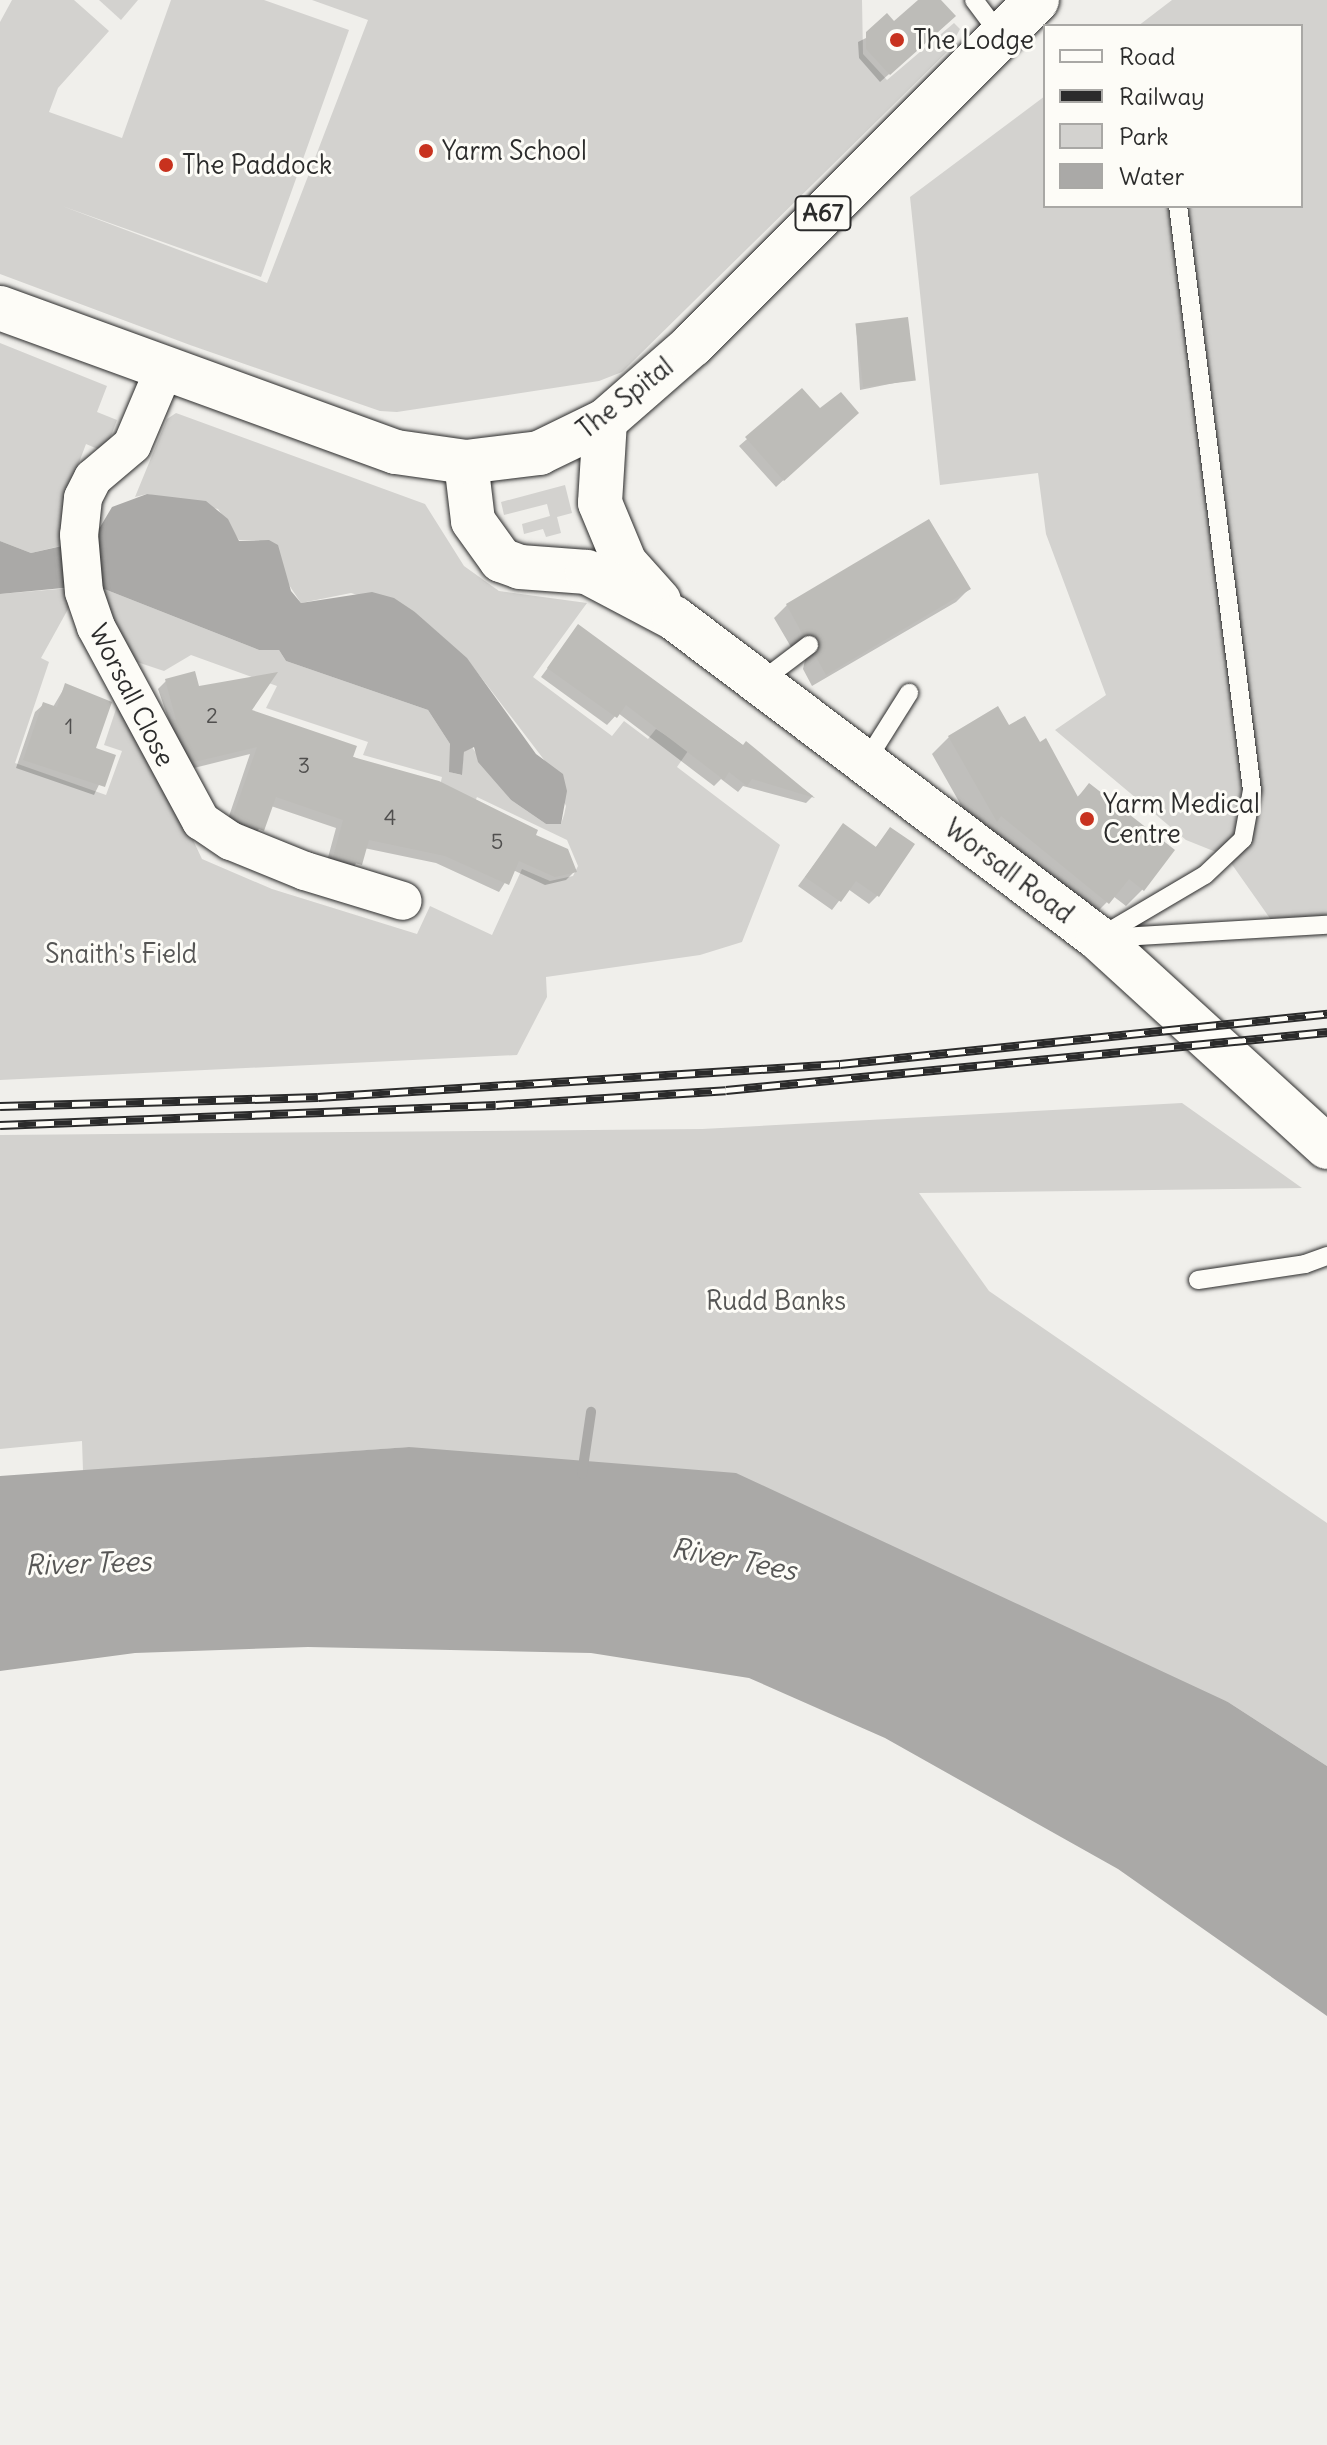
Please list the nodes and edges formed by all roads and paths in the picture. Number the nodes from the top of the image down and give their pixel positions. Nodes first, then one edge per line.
1 (974, 0) edge
2 (1037, 0) edge
3 (1001, 36) junction
4 (1178, 208) edge
5 (0, 308) edge
6 (163, 372) junction
7 (605, 421) junction
8 (466, 462) junction
9 (674, 618) junction
10 (809, 645) dead end
11 (759, 683) junction
12 (909, 693) dead end
13 (865, 763) junction
14 (403, 901) dead end
15 (1327, 925) edge
16 (1098, 938) junction
17 (1327, 1147) edge
18 (1327, 1256) edge
19 (1198, 1280) dead end

1 - 3 lane
2 - 3 main road, The Spital / A67
3 - 7 main road, The Spital / A67
4 - 16 lane
5 - 6 main road, The Spital / A67
6 - 8 main road, The Spital / A67
6 - 14 street, Worsall Close
7 - 8 main road, The Spital / A67
7 - 9 main road, Worsall Road
8 - 9 main road, Worsall Road
9 - 11 main road, Worsall Road
10 - 11 lane
11 - 13 main road, Worsall Road
12 - 13 lane
13 - 16 main road, Worsall Road
15 - 16 lane
16 - 17 main road, Worsall Road
18 - 19 lane

